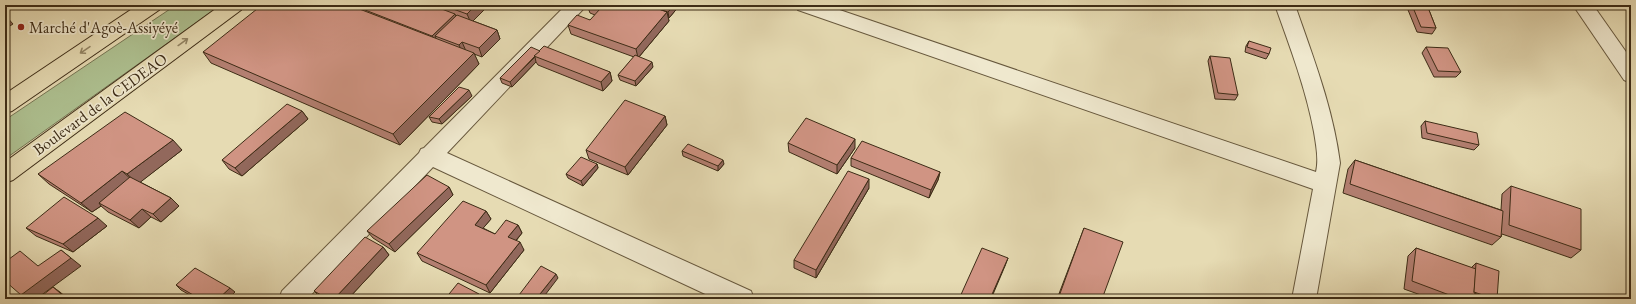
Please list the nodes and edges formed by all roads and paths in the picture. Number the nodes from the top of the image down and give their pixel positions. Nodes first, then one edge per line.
1 (152, 5) edge
2 (234, 5) edge
3 (577, 5) edge
4 (805, 5) edge
5 (1285, 5) edge
6 (1583, 5) edge
7 (1631, 75) edge
8 (5, 105) edge
9 (429, 155) junction
10 (5, 174) edge
11 (1325, 184) junction
12 (291, 299) edge
13 (742, 299) edge
14 (1304, 299) edge

1 -> 8 main road
10 -> 2 main road, Boulevard de la CEDEAO
3 - 9 street
4 - 11 street
5 - 11 street
6 - 7 street
9 - 12 street
9 - 13 street
11 - 14 street

